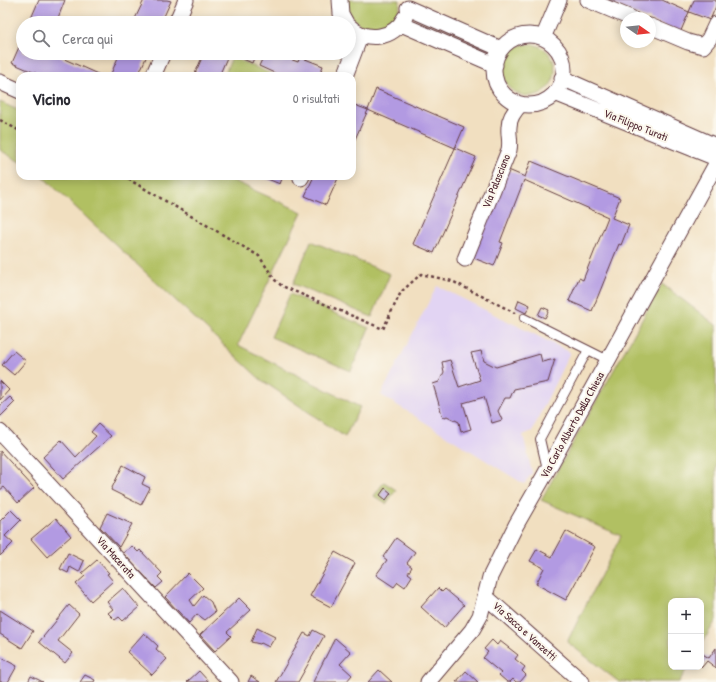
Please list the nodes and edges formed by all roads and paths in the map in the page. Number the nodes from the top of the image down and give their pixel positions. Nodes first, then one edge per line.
1 (186, 0) edge
2 (340, 0) edge
3 (559, 0) edge
4 (588, 0) edge
5 (408, 4) edge
6 (620, 13) edge
7 (179, 16) edge
8 (342, 16) edge
9 (401, 24) junction
10 (716, 24) edge
11 (656, 29) edge
12 (356, 30) edge
13 (543, 38) junction
14 (501, 49) junction
15 (160, 60) edge
16 (348, 60) edge
17 (495, 65) junction
18 (155, 72) edge
19 (346, 72) edge
20 (562, 78) junction
21 (0, 82) edge
22 (16, 89) edge
23 (555, 93) junction
24 (521, 104) junction
25 (0, 120) edge
26 (16, 129) edge
27 (716, 146) edge
28 (716, 158) edge
29 (716, 164) edge
30 (130, 180) edge
31 (465, 259) dead end
32 (524, 318) joint
33 (588, 350) junction
34 (608, 360) junction
35 (0, 432) edge
36 (547, 470) junction
37 (485, 596) junction
38 (231, 682) edge
39 (428, 682) edge
40 (582, 682) edge

1 - 7 street
2 - 8 street
3 - 13 street
4 - 6 street
5 - 9 street
5 - 14 street
9 - 12 street
9 - 17 street
10 - 11 street
13 - 14 street
13 - 20 street
14 - 17 street
15 - 18 street
16 - 19 street
17 - 24 street
20 - 23 street
20 - 27 street, Via Filippo Turati
21 - 22 street
23 - 24 street
23 - 28 street, Via Filippo Turati
24 - 31 street, Via Palasciano
25 - 26 path
29 - 34 street, Via Carlo Alberto Dalla Chiesa
30 - 32 path
32 - 33 lane
33 - 34 lane
33 - 36 lane
34 - 36 street, Via Carlo Alberto Dalla Chiesa
35 - 38 street, Via Macerata
36 - 37 street, Via Carlo Alberto Dalla Chiesa
37 - 39 street, Via Carlo Alberto Dalla Chiesa
37 - 40 street, Via Sacco e Vanzetti

